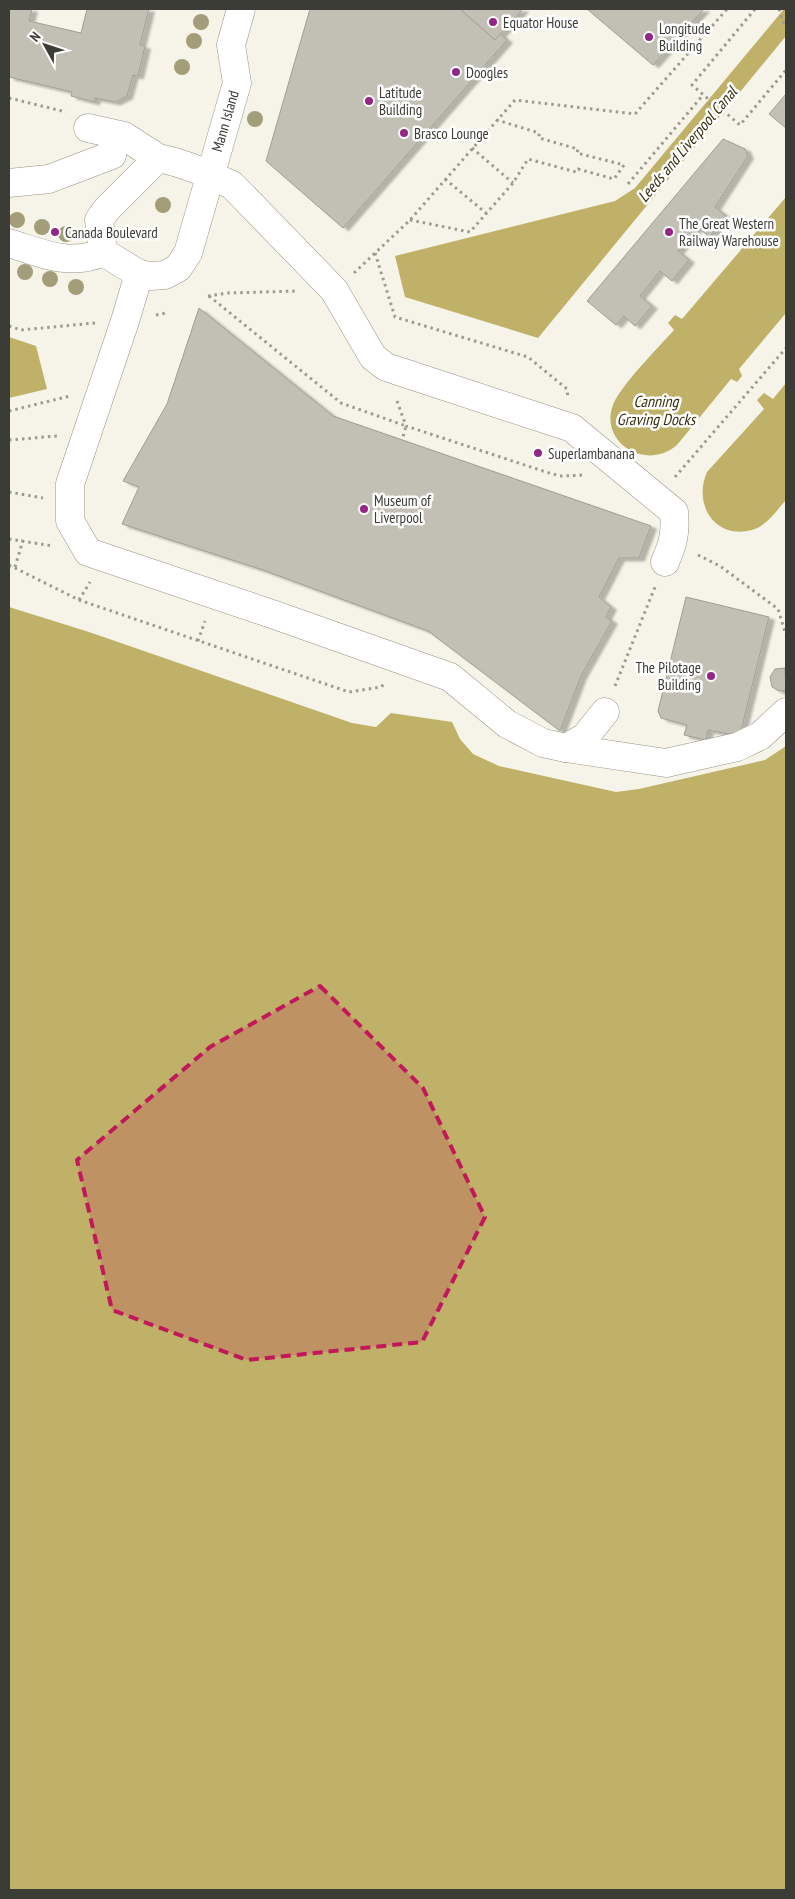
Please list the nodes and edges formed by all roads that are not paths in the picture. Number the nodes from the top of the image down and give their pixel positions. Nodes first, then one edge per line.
1 (241, 9) edge
2 (80, 121) road end
3 (112, 155) dead end
4 (158, 158) junction
5 (210, 175) junction
6 (9, 184) edge
7 (9, 242) edge
8 (103, 252) junction
9 (138, 274) junction
10 (669, 552) road end
11 (605, 712) road end
12 (786, 712) edge
13 (566, 748) junction

1 - 5 street, Mann Island
2 - 4 street
3 - 6 street
4 - 5 street
4 - 8 street
5 - 9 street
5 - 10 street
7 - 8 street
8 - 9 street
9 - 13 street
11 - 13 street
12 - 13 street

